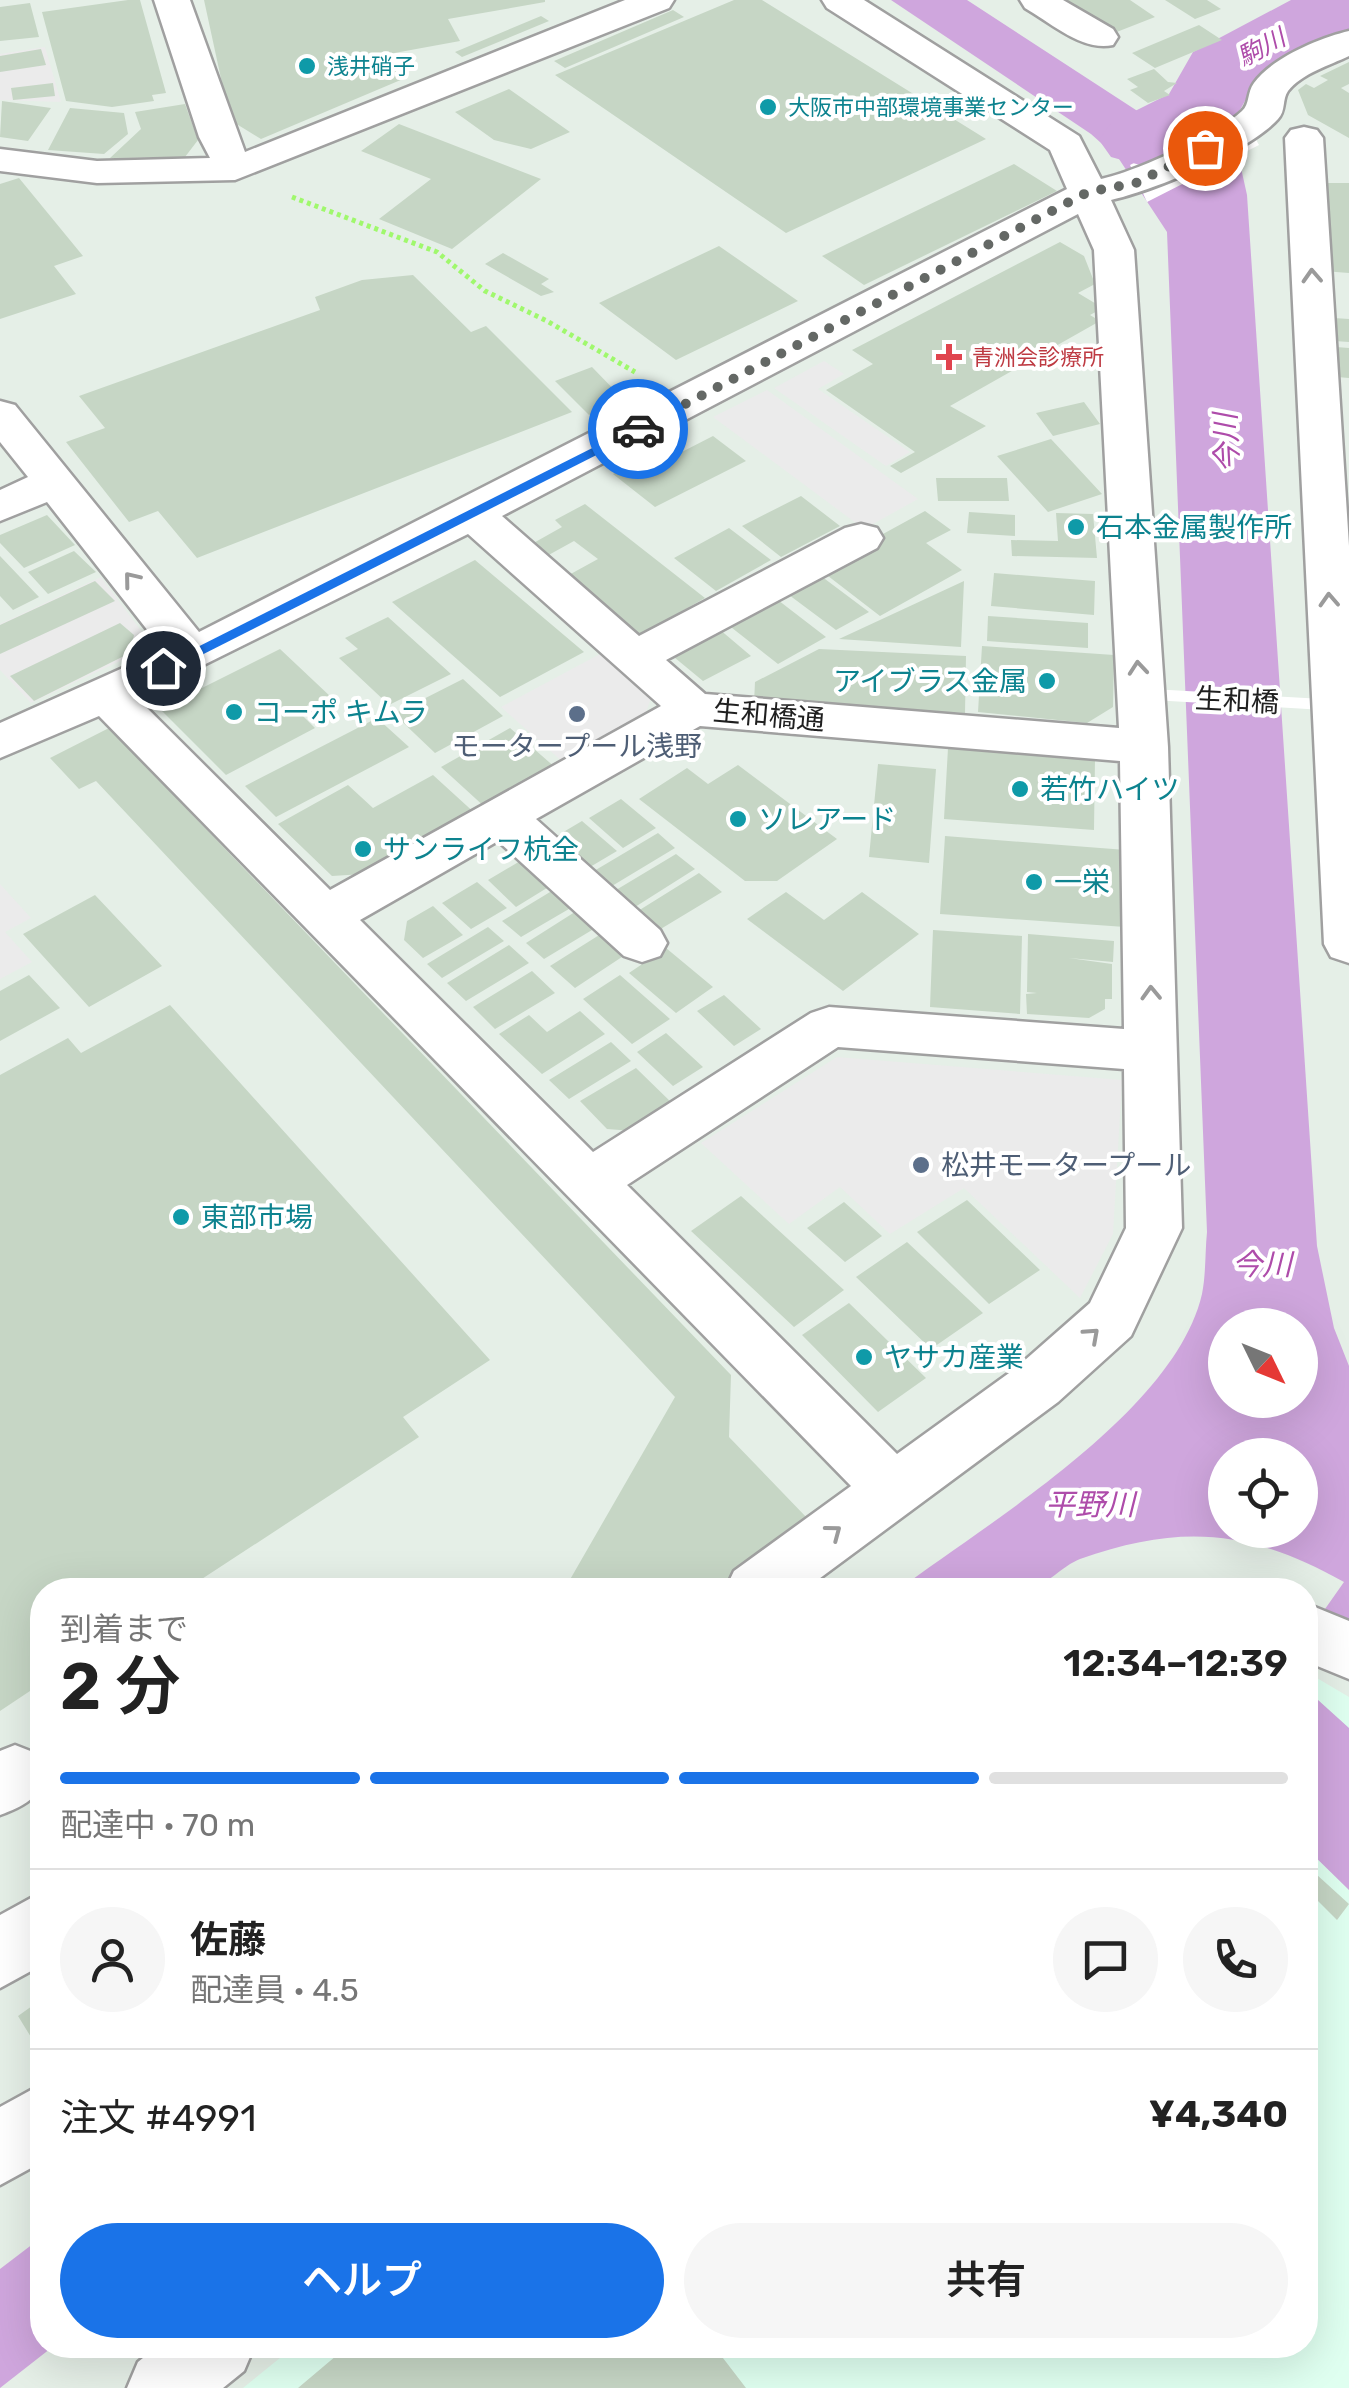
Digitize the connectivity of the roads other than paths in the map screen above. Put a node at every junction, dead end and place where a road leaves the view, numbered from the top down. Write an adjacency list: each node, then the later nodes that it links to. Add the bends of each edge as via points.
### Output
1 (172, 0): 9 (street)
2 (656, 0): 9 (street)
3 (840, 0): 10 (street, via 1058,138)
4 (1038, 0): 5 (street)
5 (1100, 37)
6 (1349, 42): 7 (street, via 1268,88)
7 (1252, 122): 10 (street); 22 (street, one-way to 7, via 1319,146)
8 (0, 160): 9 (street, via 98,172)
9 (235, 169)
10 (1112, 188): 14 (street); 21 (street, one-way to 10)
11 (0, 414): 12 (street)
12 (54, 482): 13 (street); 16 (street, one-way to 12)
13 (0, 507)
14 (472, 514): 16 (street); 17 (street)
15 (862, 538): 17 (street)
16 (192, 656): 18 (street)
17 (635, 657): 19 (street)
18 (105, 694): 20 (street); 24 (street)
19 (693, 708): 21 (street, 生和橋通); 23 (street, 生和橋通)
20 (0, 742)
21 (1144, 747): 27 (street, one-way to 21)
22 (1341, 755): 26 (street)
23 (502, 816): 24 (street, 生和橋通); 25 (street)
24 (326, 915): 28 (street)
25 (642, 943)
26 (1349, 944)
27 (1152, 1051): 28 (street, via 829,1027); 29 (street, one-way to 27, via 1037,1385 1111,1319 1154,1228)
28 (591, 1181): 29 (street)
29 (893, 1489): 30 (street, one-way to 29)
30 (772, 1578)
31 (1318, 1638): 32 (street)
32 (1349, 1652)
33 (30, 1934): 34 (street)
34 (0, 1955)
35 (30, 2128): 36 (street)
36 (0, 2150)
37 (202, 2358): 38 (street)
38 (164, 2388)

